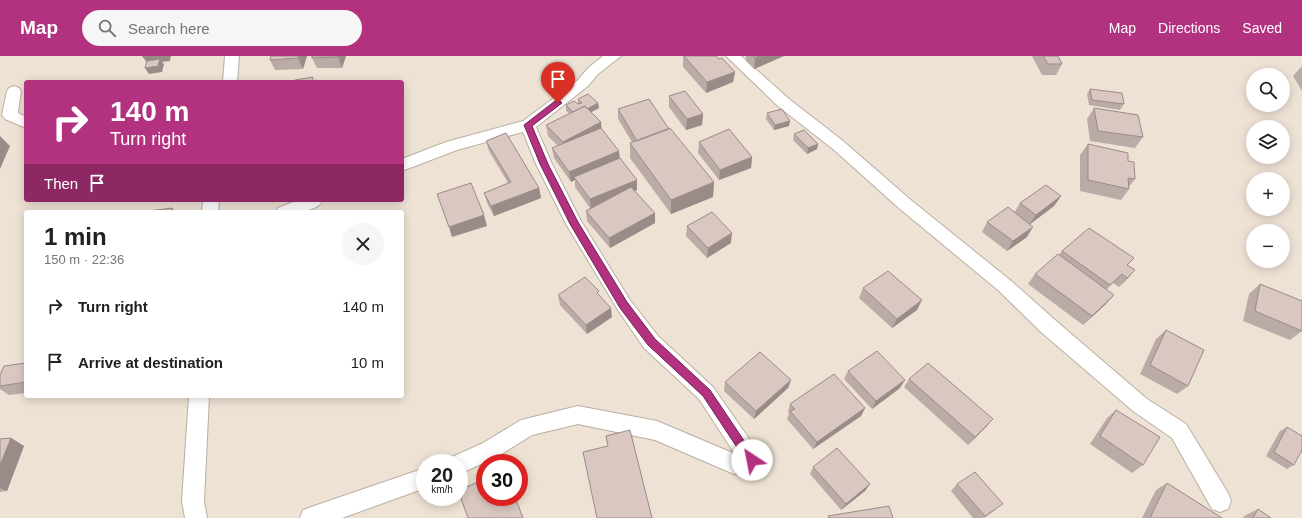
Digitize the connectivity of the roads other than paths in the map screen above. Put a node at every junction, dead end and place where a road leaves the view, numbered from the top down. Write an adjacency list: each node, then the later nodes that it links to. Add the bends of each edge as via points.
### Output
1 (232, 56): 4 (street)
2 (614, 56): 7 (street)
3 (733, 56): 14 (street, via 784,103 988,271 1140,405 1179,431)
4 (230, 80)
5 (14, 91): 6 (street, via 10,114)
6 (24, 122)
7 (528, 125): 8 (street, via 452,146); 12 (street, via 574,224 624,305 651,342 706,393 752,460 734,464 657,430 578,415 528,427)
8 (404, 164)
9 (310, 202): 10 (street)
10 (289, 210)
11 (199, 398): 15 (street, via 193,501)
12 (468, 460)
13 (416, 481): 16 (street)
14 (1220, 501)
15 (196, 518)
16 (311, 518)

